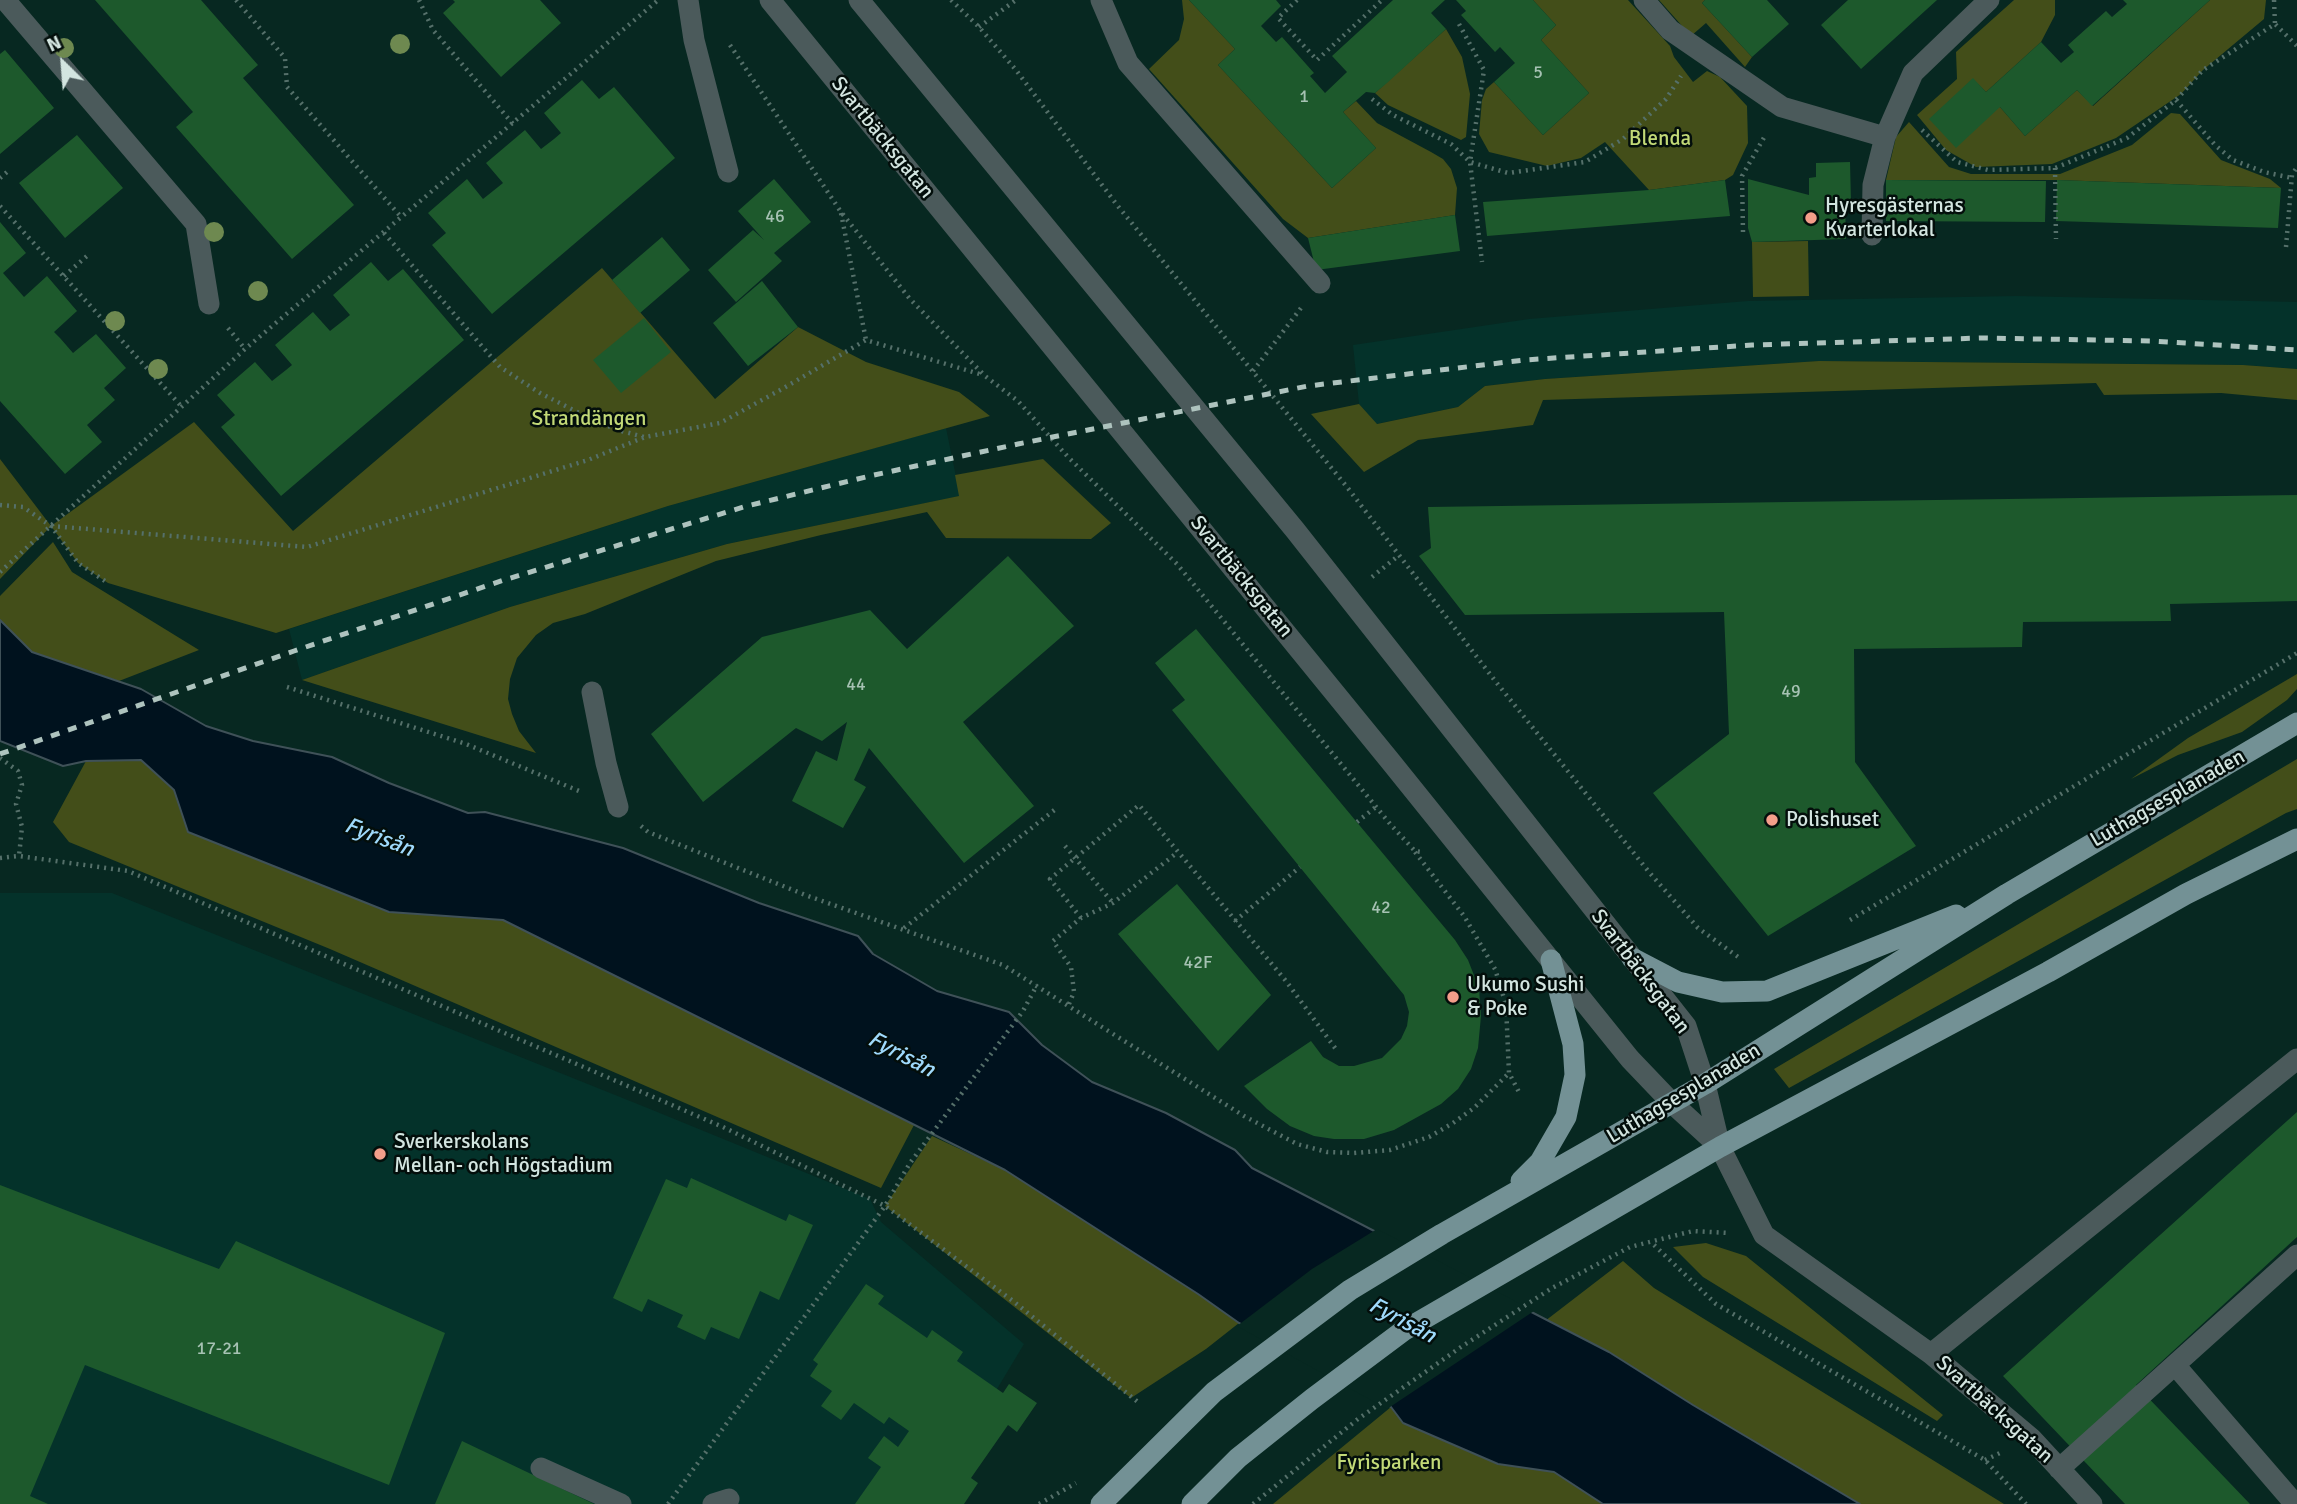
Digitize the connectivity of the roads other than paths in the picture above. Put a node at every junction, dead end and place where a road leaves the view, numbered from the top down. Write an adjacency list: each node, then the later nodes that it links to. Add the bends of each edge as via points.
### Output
1 (5, 0): 12 (street, via 196,224)
2 (688, 0): 9 (street)
3 (770, 0): 21 (street, Svartbäcksgatan)
4 (859, 0): 20 (street, Svartbäcksgatan, via 1295,530)
5 (1644, 0): 8 (street, via 1670,30 1782,107)
6 (1989, 0): 8 (street, via 1913,72)
7 (1102, 3): 11 (street, via 1128,63)
8 (1885, 137): 10 (street, via 1873,185)
9 (728, 172)
10 (1872, 235)
11 (1320, 283)
12 (208, 304)
13 (592, 692): 15 (street)
14 (2297, 723): 18 (main road, Luthagsesplanaden)
15 (618, 807)
16 (2297, 839): 19 (main road)
17 (2297, 856): 19 (main road)
18 (2007, 894): 20 (main road, via 1767,991 1722,992 1678,982); 23 (main road, Luthagsesplanaden)
19 (2186, 894): 25 (main road)
20 (1632, 958): 23 (street, Svartbäcksgatan, via 1686,1026)
21 (1550, 960): 24 (street, Svartbäcksgatan); 26 (main road, via 1573,1044 1571,1096 1566,1117 1539,1162)
22 (2297, 1059): 29 (street)
23 (1705, 1084): 24 (main road, Luthagsesplanaden); 25 (street, Svartbäcksgatan)
24 (1672, 1103): 25 (street, Svartbäcksgatan); 26 (main road, Luthagsesplanaden)
25 (1720, 1147): 29 (street, Svartbäcksgatan, via 1763,1235); 35 (main road, via 1403,1331 1238,1458)
26 (1503, 1199): 34 (main road, Luthagsesplanaden, via 1350,1290 1214,1392)
27 (2297, 1255): 28 (street)
28 (2287, 1274): 30 (street)
29 (1931, 1354): 32 (street, Svartbäcksgatan, via 2031,1438)
30 (2175, 1365): 32 (street); 37 (street)
31 (541, 1468): 33 (street)
32 (2059, 1469): 36 (street, Svartbäcksgatan)
33 (621, 1504)
34 (1101, 1504)
35 (1192, 1504)
36 (2092, 1504)
37 (2295, 1504)

